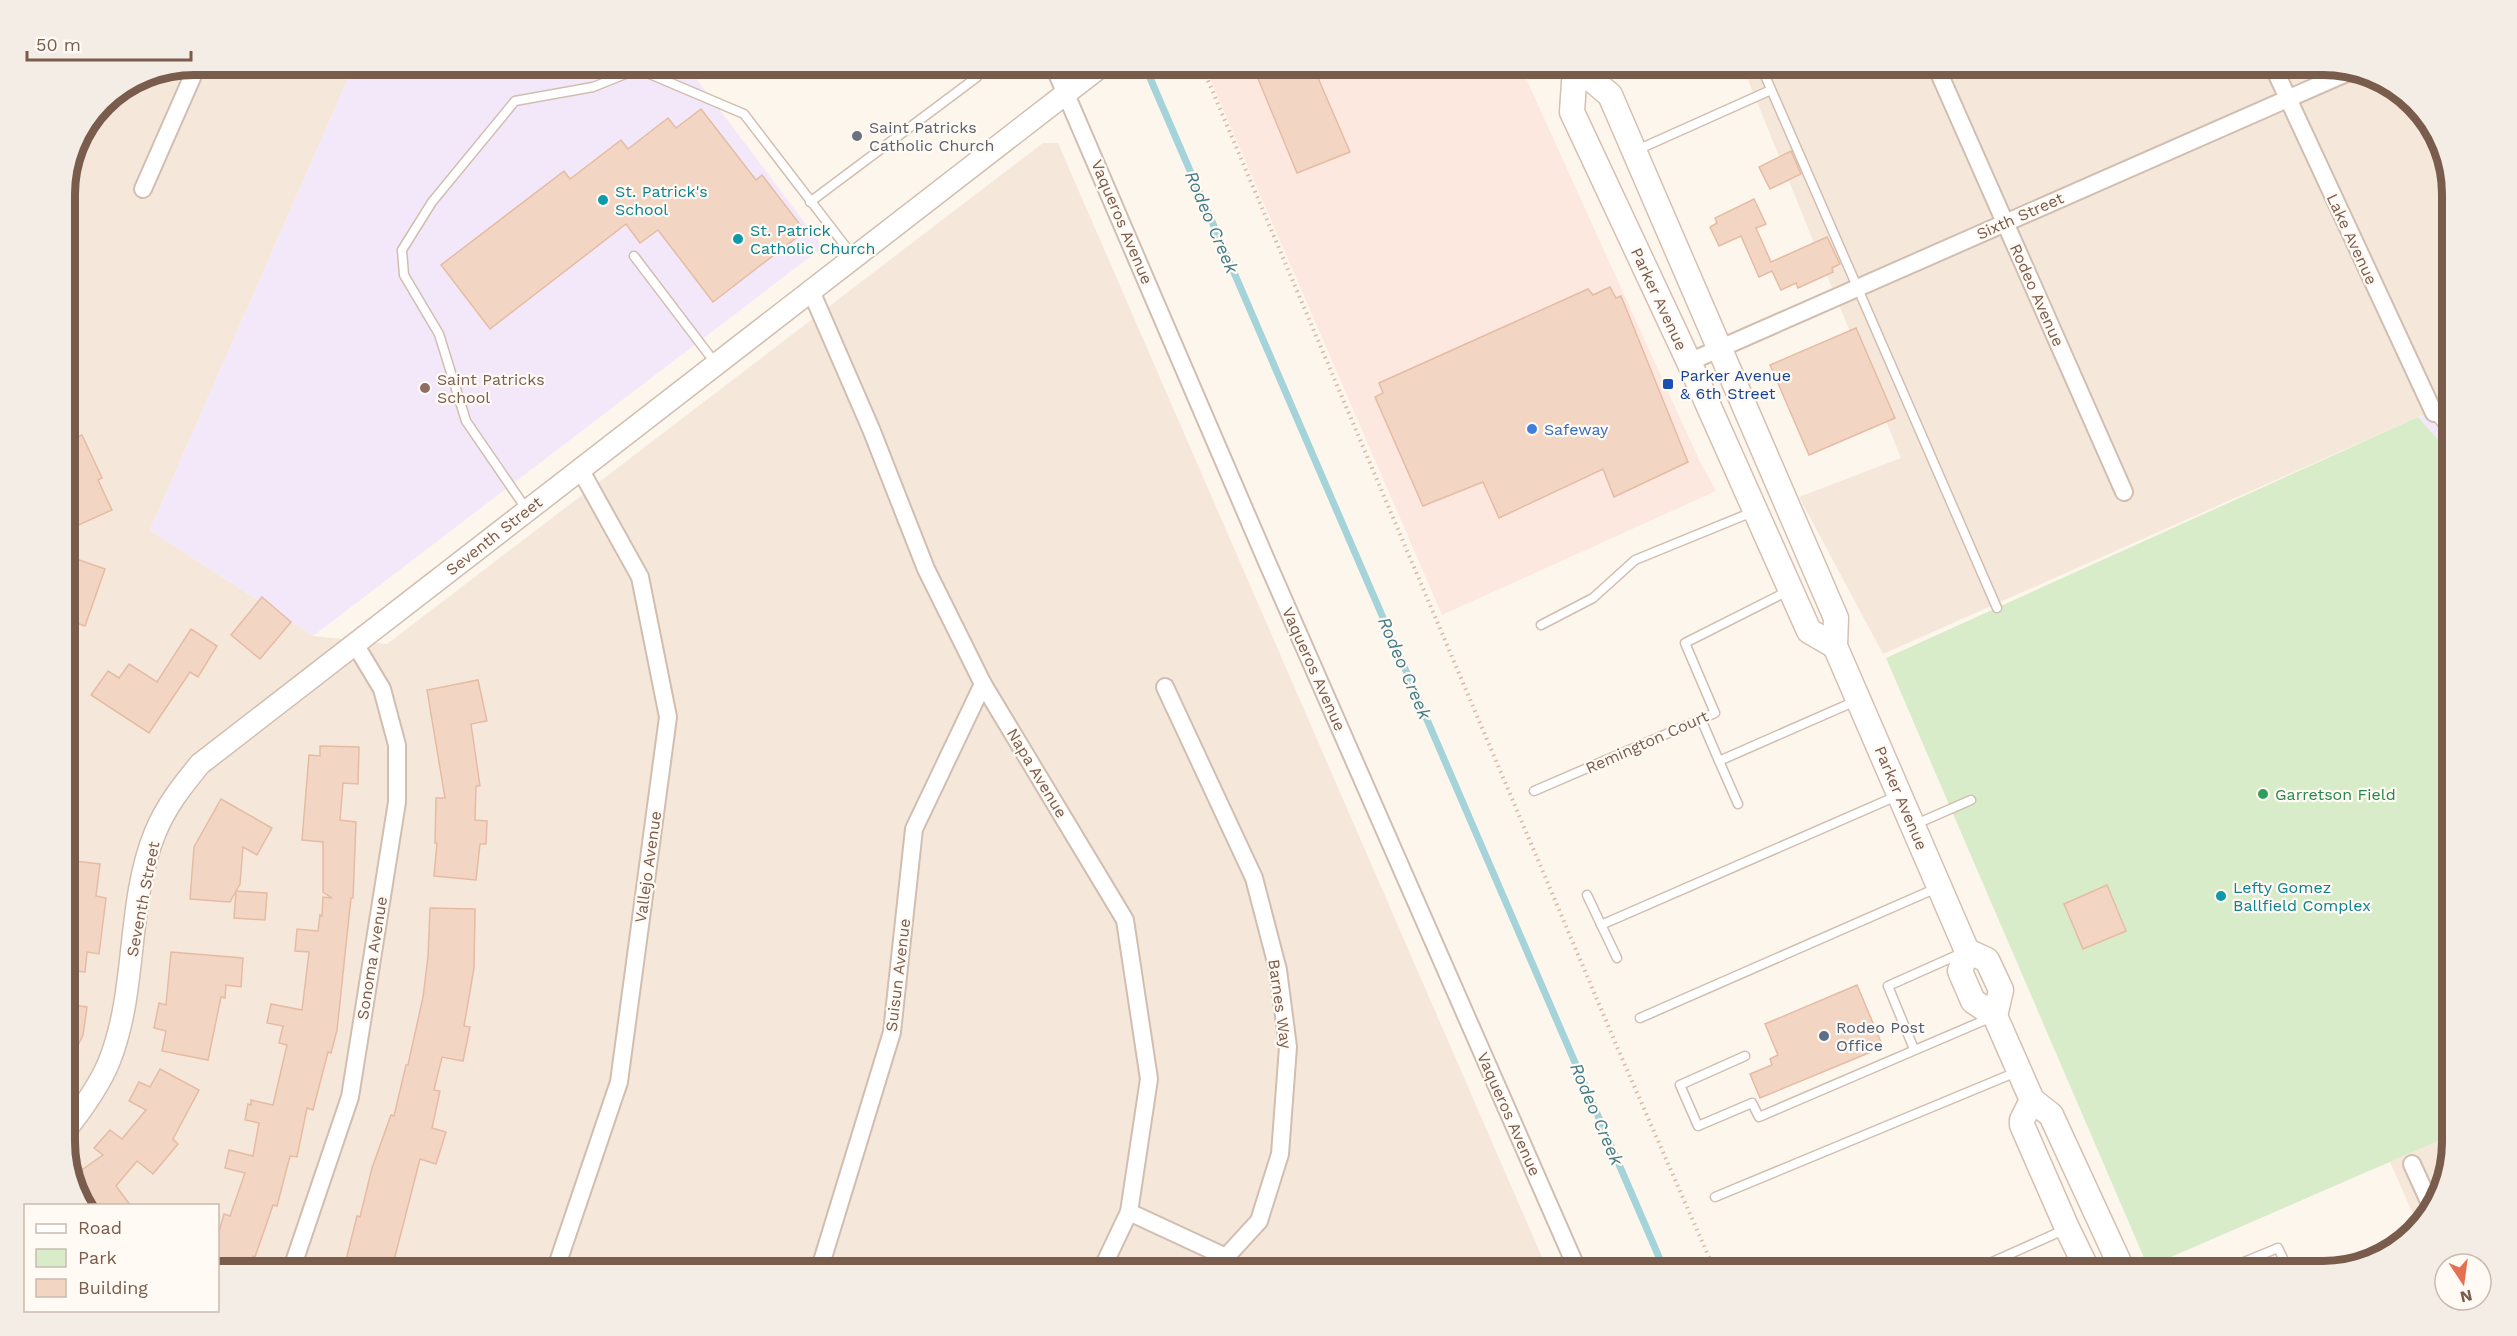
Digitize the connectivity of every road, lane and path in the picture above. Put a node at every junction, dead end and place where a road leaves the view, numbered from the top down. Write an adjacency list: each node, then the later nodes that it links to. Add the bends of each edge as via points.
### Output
1 (193, 75): 18 (street)
2 (621, 75): 32 (lane, via 593,87 515,101 432,202 402,250 404,275 439,334 466,421)
3 (657, 75): 19 (lane, via 744,114)
4 (976, 75): 19 (lane)
5 (1058, 75): 15 (street, Vaqueros Avenue)
6 (1090, 75): 15 (street, Seventh Street)
7 (1206, 75): 71 (path)
8 (1574, 75): 26 (main road, Parker Avenue, via 1572,112)
9 (1585, 75): 17 (main road, Parker Avenue, via 1610,95)
10 (1765, 75): 14 (lane)
11 (1940, 75): 20 (street, Rodeo Avenue)
12 (2277, 75): 16 (street, Lake Avenue)
13 (2339, 76): 16 (street, Sixth Street)
14 (1771, 90): 17 (lane); 23 (lane)
15 (1066, 94): 22 (street, Seventh Street); 70 (street, Vaqueros Avenue)
16 (2287, 99): 20 (street, Sixth Street); 28 (street, Lake Avenue)
17 (1634, 151): 25 (main road, Parker Avenue)
18 (143, 189)
19 (810, 202): 22 (lane)
20 (2005, 223): 23 (street, Sixth Street); 31 (street, Rodeo Avenue)
21 (634, 256): 27 (lane)
22 (854, 258): 24 (street, Seventh Street)
23 (1857, 287): 25 (street, Sixth Street); 35 (lane)
24 (811, 291): 27 (street, Seventh Street); 39 (street, Napa Avenue, via 926,569)
25 (1719, 348): 26 (street, Sixth Street); 38 (main road, Parker Avenue, via 1836,618)
26 (1689, 362): 33 (main road, Parker Avenue)
27 (716, 364): 30 (street, Seventh Street)
28 (2434, 413): 29 (lane)
29 (2442, 423)
30 (580, 469): 32 (street, Seventh Street); 67 (street, Vallejo Avenue, via 640,577 668,717 619,1082)
31 (2124, 492)
32 (527, 510): 37 (street, Seventh Street)
33 (1755, 511): 34 (main road, Parker Avenue); 36 (lane, via 1635,560 1593,598)
34 (1790, 590): 38 (main road, Parker Avenue, via 1809,631); 42 (lane, Remington Court, via 1685,643 1715,713)
35 (1996, 608)
36 (1541, 625)
37 (355, 644): 60 (street, Seventh Street, via 200,764 172,798 155,834 143,876 124,1004 109,1062); 66 (street, Sonoma Avenue, via 381,689 388,711 397,745 397,802 350,1097)
38 (1835, 646): 41 (main road, Parker Avenue)
39 (983, 684): 64 (street, Napa Avenue, via 1125,921 1149,1079); 68 (street, Suisun Avenue, via 914,829 892,1032)
40 (1165, 687): 64 (street, Barnes Way, via 1254,878 1278,970 1288,1047 1280,1154 1259,1221 1226,1257)
41 (1858, 700): 43 (lane); 45 (main road, Parker Avenue)
42 (1701, 718): 43 (lane); 44 (lane, Remington Court)
43 (1719, 761): 47 (lane)
44 (1534, 791)
45 (1899, 795): 48 (main road, Parker Avenue); 51 (lane)
46 (1971, 800): 48 (lane)
47 (1738, 804)
48 (1912, 825): 49 (main road, Parker Avenue)
49 (1939, 887): 52 (main road, Parker Avenue); 55 (lane)
50 (1587, 895): 51 (lane)
51 (1601, 925): 53 (lane)
52 (1967, 951): 54 (main road, via 1988,960 2001,990); 56 (lane, via 1888,986)
53 (1617, 958)
54 (1995, 1016): 56 (lane); 58 (main road)
55 (1640, 1018)
56 (1914, 1049): 57 (lane, via 1759,1117 1752,1103 1698,1126 1680,1084)
57 (1745, 1056)
58 (2019, 1071): 59 (main road); 62 (lane)
59 (2032, 1100): 65 (main road, via 2022,1125); 74 (main road, via 2051,1115)
60 (75, 1118)
61 (2412, 1164): 63 (street)
62 (1715, 1197)
63 (2428, 1199)
64 (1130, 1212): 69 (street, Napa Avenue)
65 (2067, 1228): 72 (lane); 73 (main road)
66 (295, 1261)
67 (559, 1261)
68 (822, 1261)
69 (1106, 1261)
70 (1573, 1261)
71 (1710, 1261)
72 (1996, 1261)
73 (2083, 1261)
74 (2118, 1261)
75 (2248, 1261): 76 (lane, via 2278,1248)
76 (2284, 1261)

